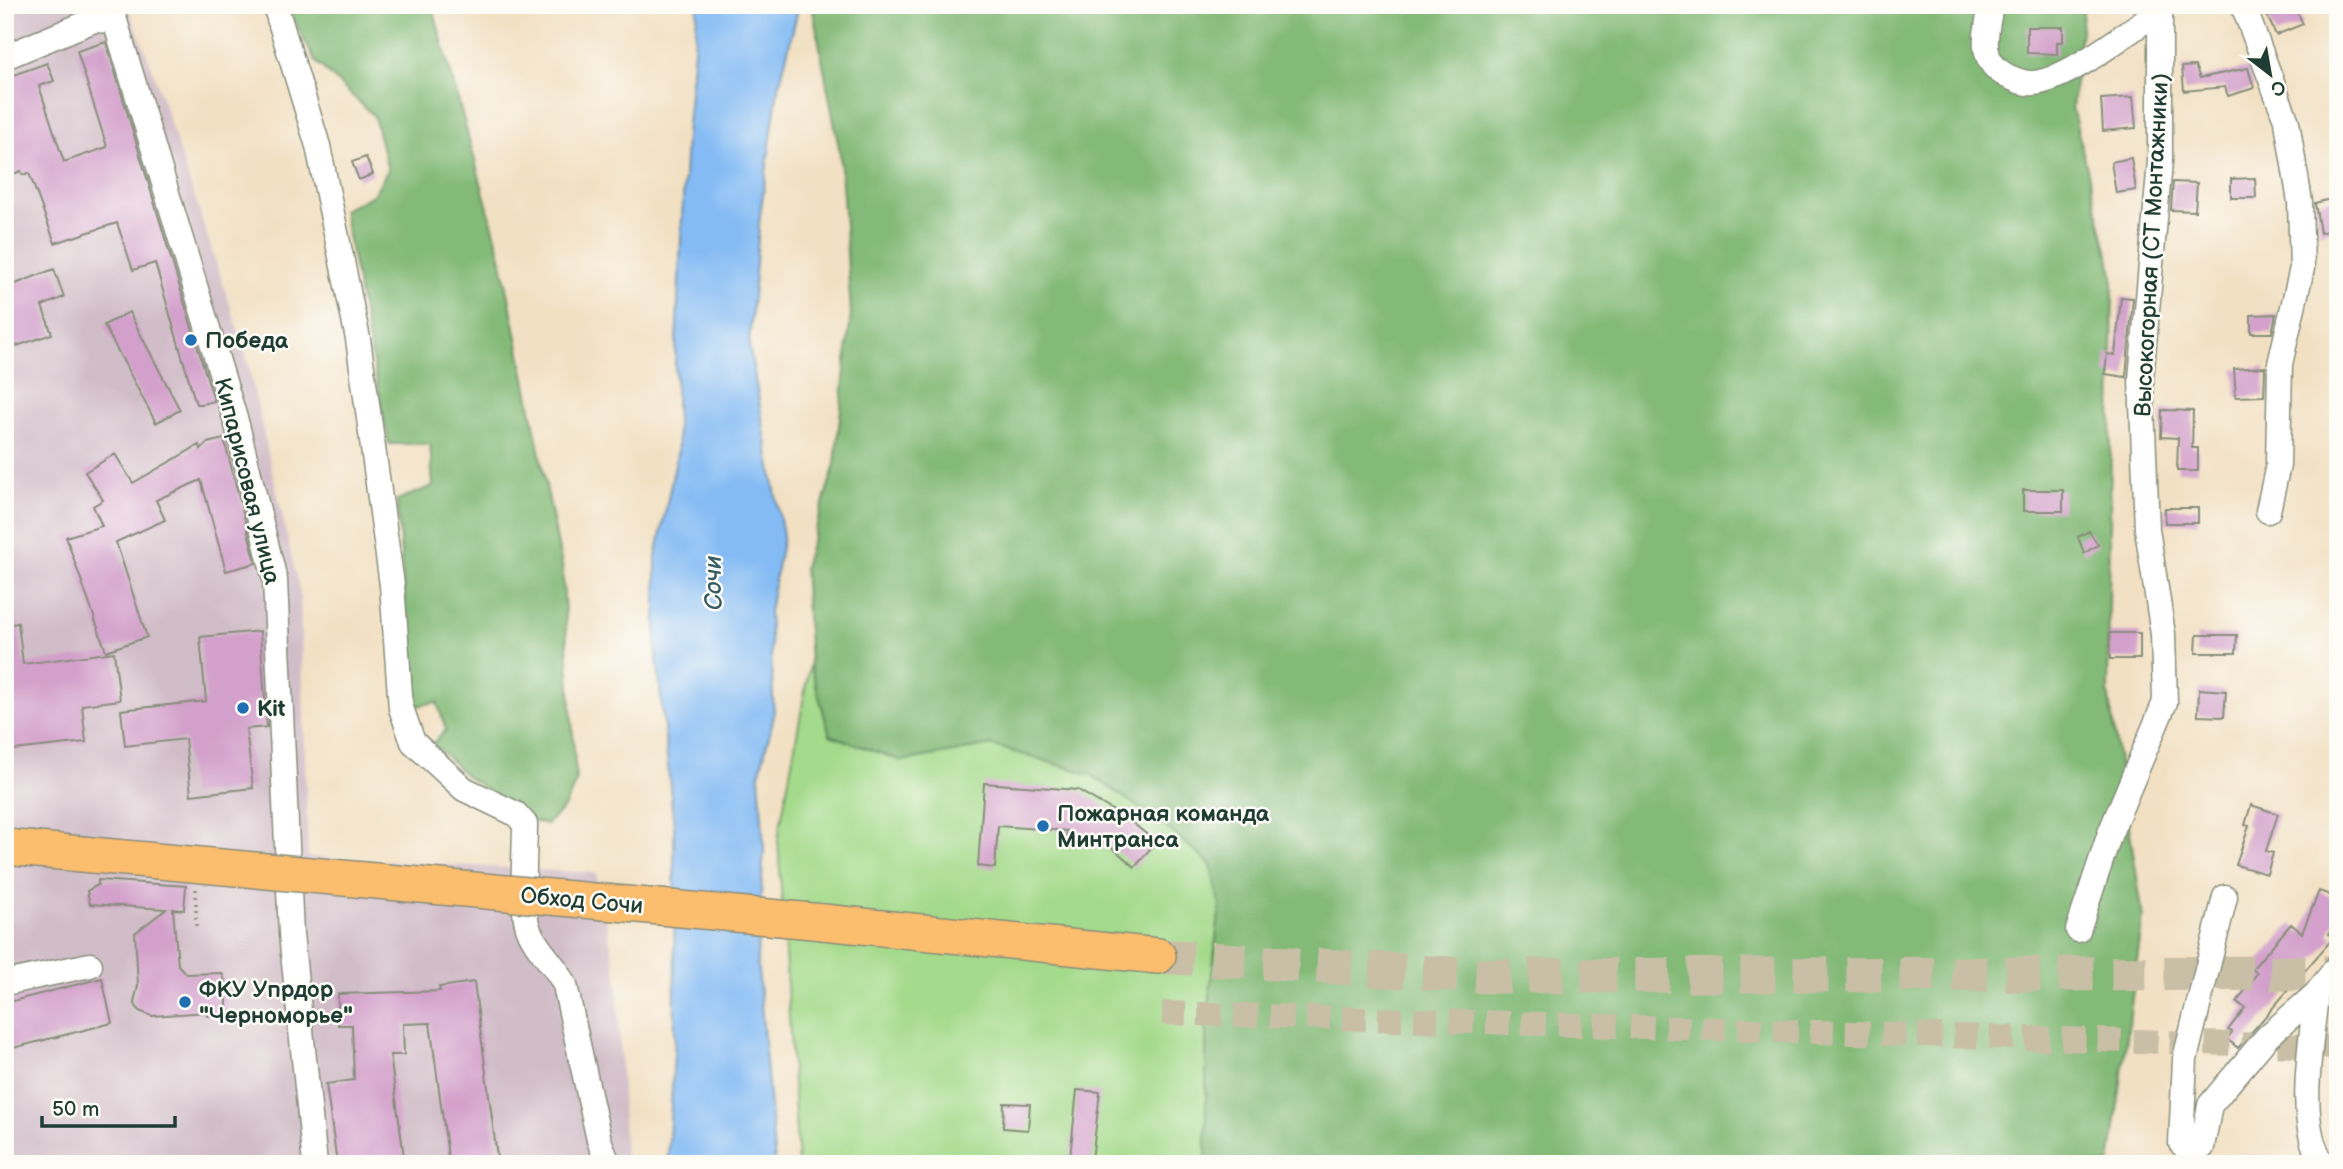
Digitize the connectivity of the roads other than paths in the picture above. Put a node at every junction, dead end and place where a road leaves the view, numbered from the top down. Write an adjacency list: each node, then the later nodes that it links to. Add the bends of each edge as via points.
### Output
1 (275, 5): 16 (street, via 317,146 358,339 392,585 401,708 413,741 423,751 464,789 516,814 525,824 527,923 565,985)
2 (1991, 5): 4 (street, via 1984,52 1990,63 2018,82 2035,83 2084,62)
3 (2243, 5): 6 (street, via 2287,122 2300,202 2302,268 2280,364 2278,465)
4 (2160, 8): 9 (street, Высокогорная (СТ Монтажники), via 2160,161 2141,379 2147,529 2163,634 2165,702 2110,833)
5 (5, 57): 15 (street, Кипарисовая улица, via 94,20 115,21 237,425 275,580 291,934)
6 (2268, 511)
7 (5, 847): 10 (highway, Обход Сочи, bridge)
8 (2225, 897): 14 (street, via 2185,1059 2184,1149 2190,1152 2202,1147 2210,1105 2267,1037)
9 (2078, 930)
10 (1158, 956)
11 (90, 965): 13 (street)
12 (2338, 966): 14 (street)
13 (5, 983)
14 (2316, 994): 17 (street, via 2306,1102)
15 (315, 1164)
16 (608, 1164)
17 (2323, 1164)

